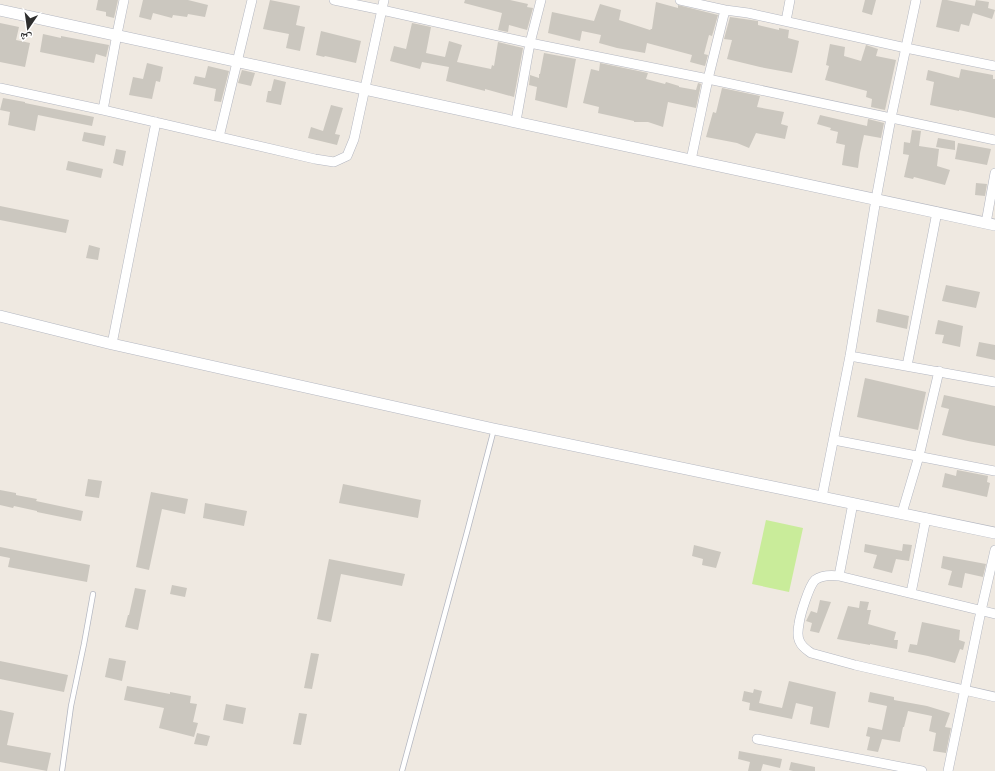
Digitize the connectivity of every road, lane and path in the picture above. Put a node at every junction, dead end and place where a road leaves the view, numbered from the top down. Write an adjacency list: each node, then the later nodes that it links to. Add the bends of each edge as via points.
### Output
1 (124, 0): 13 (street)
2 (252, 0): 16 (street)
3 (334, 0): 10 (street)
4 (384, 0): 10 (street)
5 (541, 0): 14 (street)
6 (680, 0): 11 (street)
7 (790, 0): 12 (street)
8 (916, 0): 15 (street)
9 (0, 10): 13 (street)
10 (382, 10): 14 (street); 20 (street)
11 (725, 10): 12 (street); 18 (street)
12 (786, 21): 15 (street)
13 (117, 34): 16 (street); 21 (street)
14 (530, 43): 18 (street); 23 (street)
15 (906, 48): 17 (street); 22 (street)
16 (237, 61): 20 (street); 25 (street)
17 (995, 66)
18 (708, 79): 22 (street); 27 (street)
19 (0, 88): 21 (street)
20 (365, 89): 23 (street); 25 (street, via 354,139 347,156 334,162)
21 (103, 110): 24 (street)
22 (891, 118): 26 (street); 29 (street)
23 (516, 121): 27 (street)
24 (156, 122): 25 (street); 33 (street)
25 (219, 137)
26 (995, 140)
27 (691, 160): 29 (street)
28 (995, 173): 31 (street)
29 (876, 199): 30 (street); 34 (street)
30 (937, 212): 31 (street); 35 (street)
31 (991, 224)
32 (0, 316): 33 (street)
33 (112, 344): 38 (street)
34 (850, 356): 35 (street); 39 (street)
35 (907, 366): 36 (street)
36 (939, 371): 37 (street); 40 (street)
37 (995, 382)
38 (494, 429): 42 (street); 57 (lane)
39 (834, 440): 40 (street); 42 (street)
40 (919, 456): 41 (street); 44 (street)
41 (995, 472)
42 (822, 497): 43 (street)
43 (853, 503): 44 (street); 48 (street)
44 (902, 514): 45 (street)
45 (926, 518): 46 (street); 49 (street)
46 (995, 533)
47 (995, 550): 51 (street)
48 (839, 576): 49 (street); 53 (street, via 821,577 809,588 798,635 800,643 805,648 811,653 855,665)
49 (911, 593): 51 (street)
50 (93, 594): 56 (lane, via 71,706)
51 (981, 611): 52 (street); 53 (street)
52 (995, 614)
53 (965, 691): 54 (street); 59 (street)
54 (995, 697)
55 (757, 739): 58 (street)
56 (62, 771)
57 (402, 771)
58 (922, 771)
59 (948, 771)

